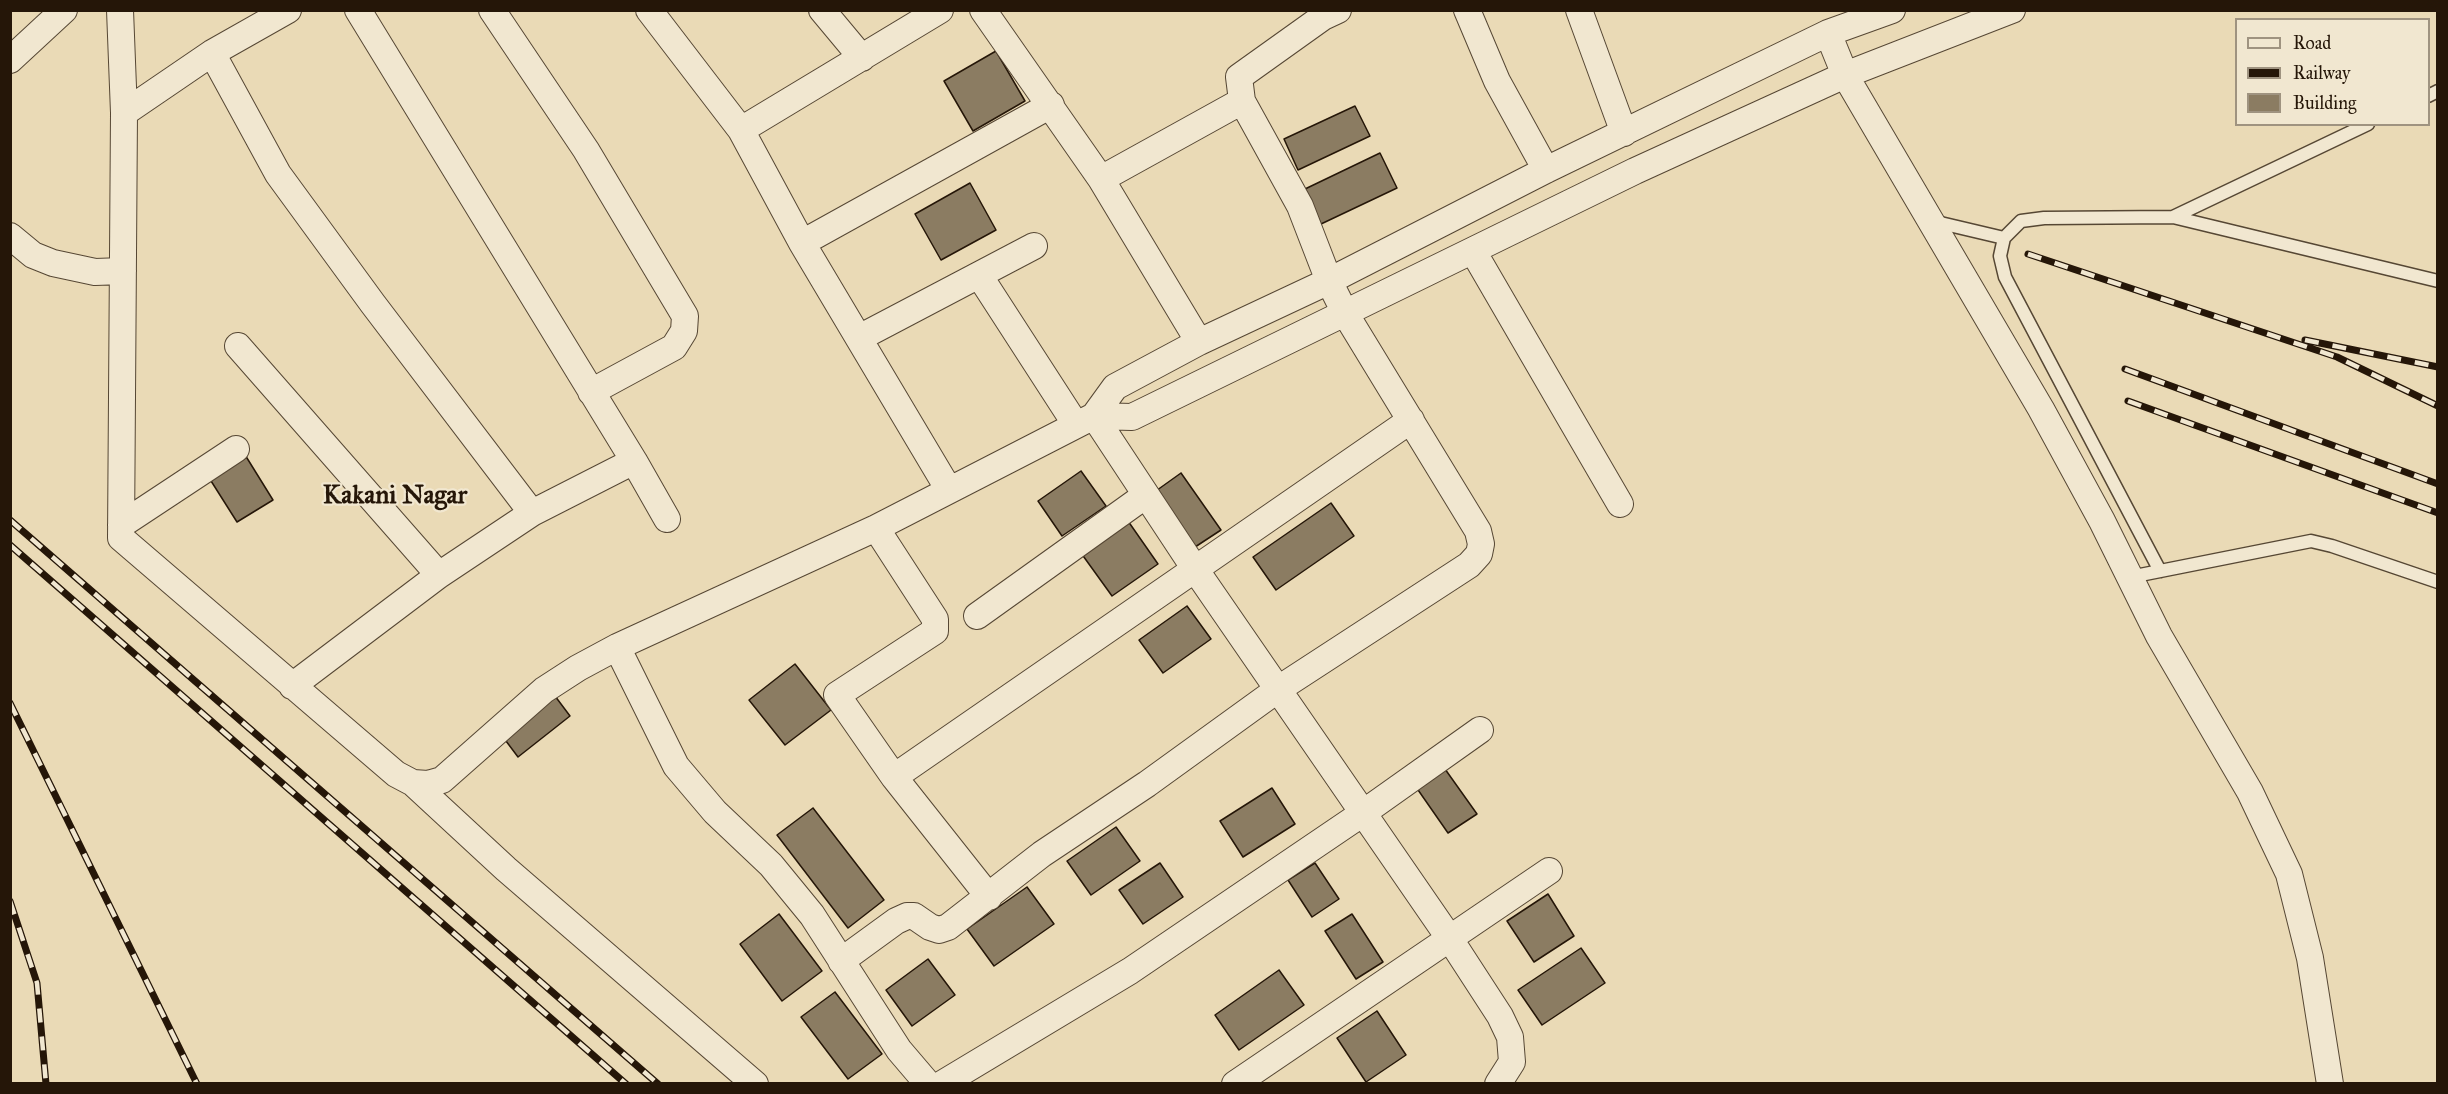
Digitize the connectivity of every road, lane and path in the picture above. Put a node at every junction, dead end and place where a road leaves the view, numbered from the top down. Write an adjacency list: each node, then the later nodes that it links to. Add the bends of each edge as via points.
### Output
1 (64, 10): 18 (street)
2 (120, 10): 22 (street)
3 (288, 10): 16 (street)
4 (358, 10): 43 (street)
5 (492, 10): 43 (street, via 586,150 685,316 684,331 674,347)
6 (649, 10): 24 (street)
7 (822, 10): 17 (street)
8 (940, 10): 17 (street)
9 (983, 10): 21 (street)
10 (1338, 10): 20 (street, via 1239,77)
11 (1467, 10): 26 (street, via 1497,81)
12 (1579, 10): 25 (street)
13 (1892, 10): 15 (street)
14 (2012, 10): 19 (street)
15 (1828, 33): 19 (street); 25 (street)
16 (212, 53): 22 (street); 51 (street, via 278,174)
17 (862, 58): 24 (street)
18 (10, 60)
19 (1845, 75): 29 (street); 34 (street)
20 (1242, 101): 27 (street); 38 (street, via 1300,206)
21 (1051, 105): 27 (street); 32 (street)
22 (124, 113): 35 (street)
23 (2364, 126): 28 (lane)
24 (741, 130): 32 (street)
25 (1624, 133): 26 (street)
26 (1546, 170): 38 (street)
27 (1101, 179): 41 (street)
28 (2173, 217): 31 (lane, via 2044,218 2021,221); 37 (lane)
29 (1931, 221): 31 (lane); 58 (street, via 2047,419)
30 (10, 236): 35 (street, via 33,255 53,263 95,272)
31 (2004, 238): 56 (lane, via 2000,256 2005,277)
32 (802, 243): 40 (street)
33 (1034, 246): 36 (street)
34 (1473, 250): 39 (street); 50 (street)
35 (123, 271): 53 (street)
36 (979, 275): 40 (street); 45 (street)
37 (2438, 280)
38 (1329, 281): 39 (street); 41 (street)
39 (1346, 313): 44 (street); 45 (street, via 1132,417)
40 (859, 338): 48 (street)
41 (1199, 342): 45 (street, via 1115,387)
42 (238, 346): 57 (street)
43 (591, 392): 47 (street)
44 (1411, 420): 55 (street); 63 (street, via 1478,531 1481,544 1476,559)
45 (1085, 421): 48 (street); 49 (street)
46 (236, 449): 53 (street)
47 (634, 461): 51 (street); 52 (street)
48 (949, 490): 54 (street)
49 (1146, 495): 55 (street); 60 (street)
50 (1620, 504)
51 (532, 513): 57 (street)
52 (667, 519)
53 (121, 525): 62 (street, via 121,538)
54 (876, 528): 61 (street); 65 (street, via 935,619 935,631 929,636 837,695)
55 (1195, 568): 63 (street); 65 (street)
56 (2160, 571): 58 (lane); 59 (lane, via 2311,541)
57 (439, 575): 62 (street)
58 (2130, 577): 78 (street, via 2158,636 2250,792 2289,874 2310,958)
59 (2438, 582)
60 (977, 616)
61 (617, 647): 66 (street, via 544,690 442,780); 71 (street, via 676,766 715,812 771,865 812,915)
62 (292, 686): 66 (street, via 396,774)
63 (1277, 690): 67 (street); 69 (street, via 1042,854)
64 (1480, 730): 67 (street)
65 (894, 777): 69 (street)
66 (413, 783): 73 (street)
67 (1363, 813): 70 (street); 72 (street)
68 (1549, 871): 70 (street)
69 (988, 897): 71 (street, via 939,930 907,916)
70 (1450, 939): 76 (street); 77 (street, via 1510,1037 1512,1062)
71 (841, 961): 74 (street, via 899,1050)
72 (969, 1077): 75 (street)
73 (755, 1083)
74 (928, 1083)
75 (942, 1083)
76 (1234, 1083)
77 (1498, 1083)
78 (2330, 1083)

